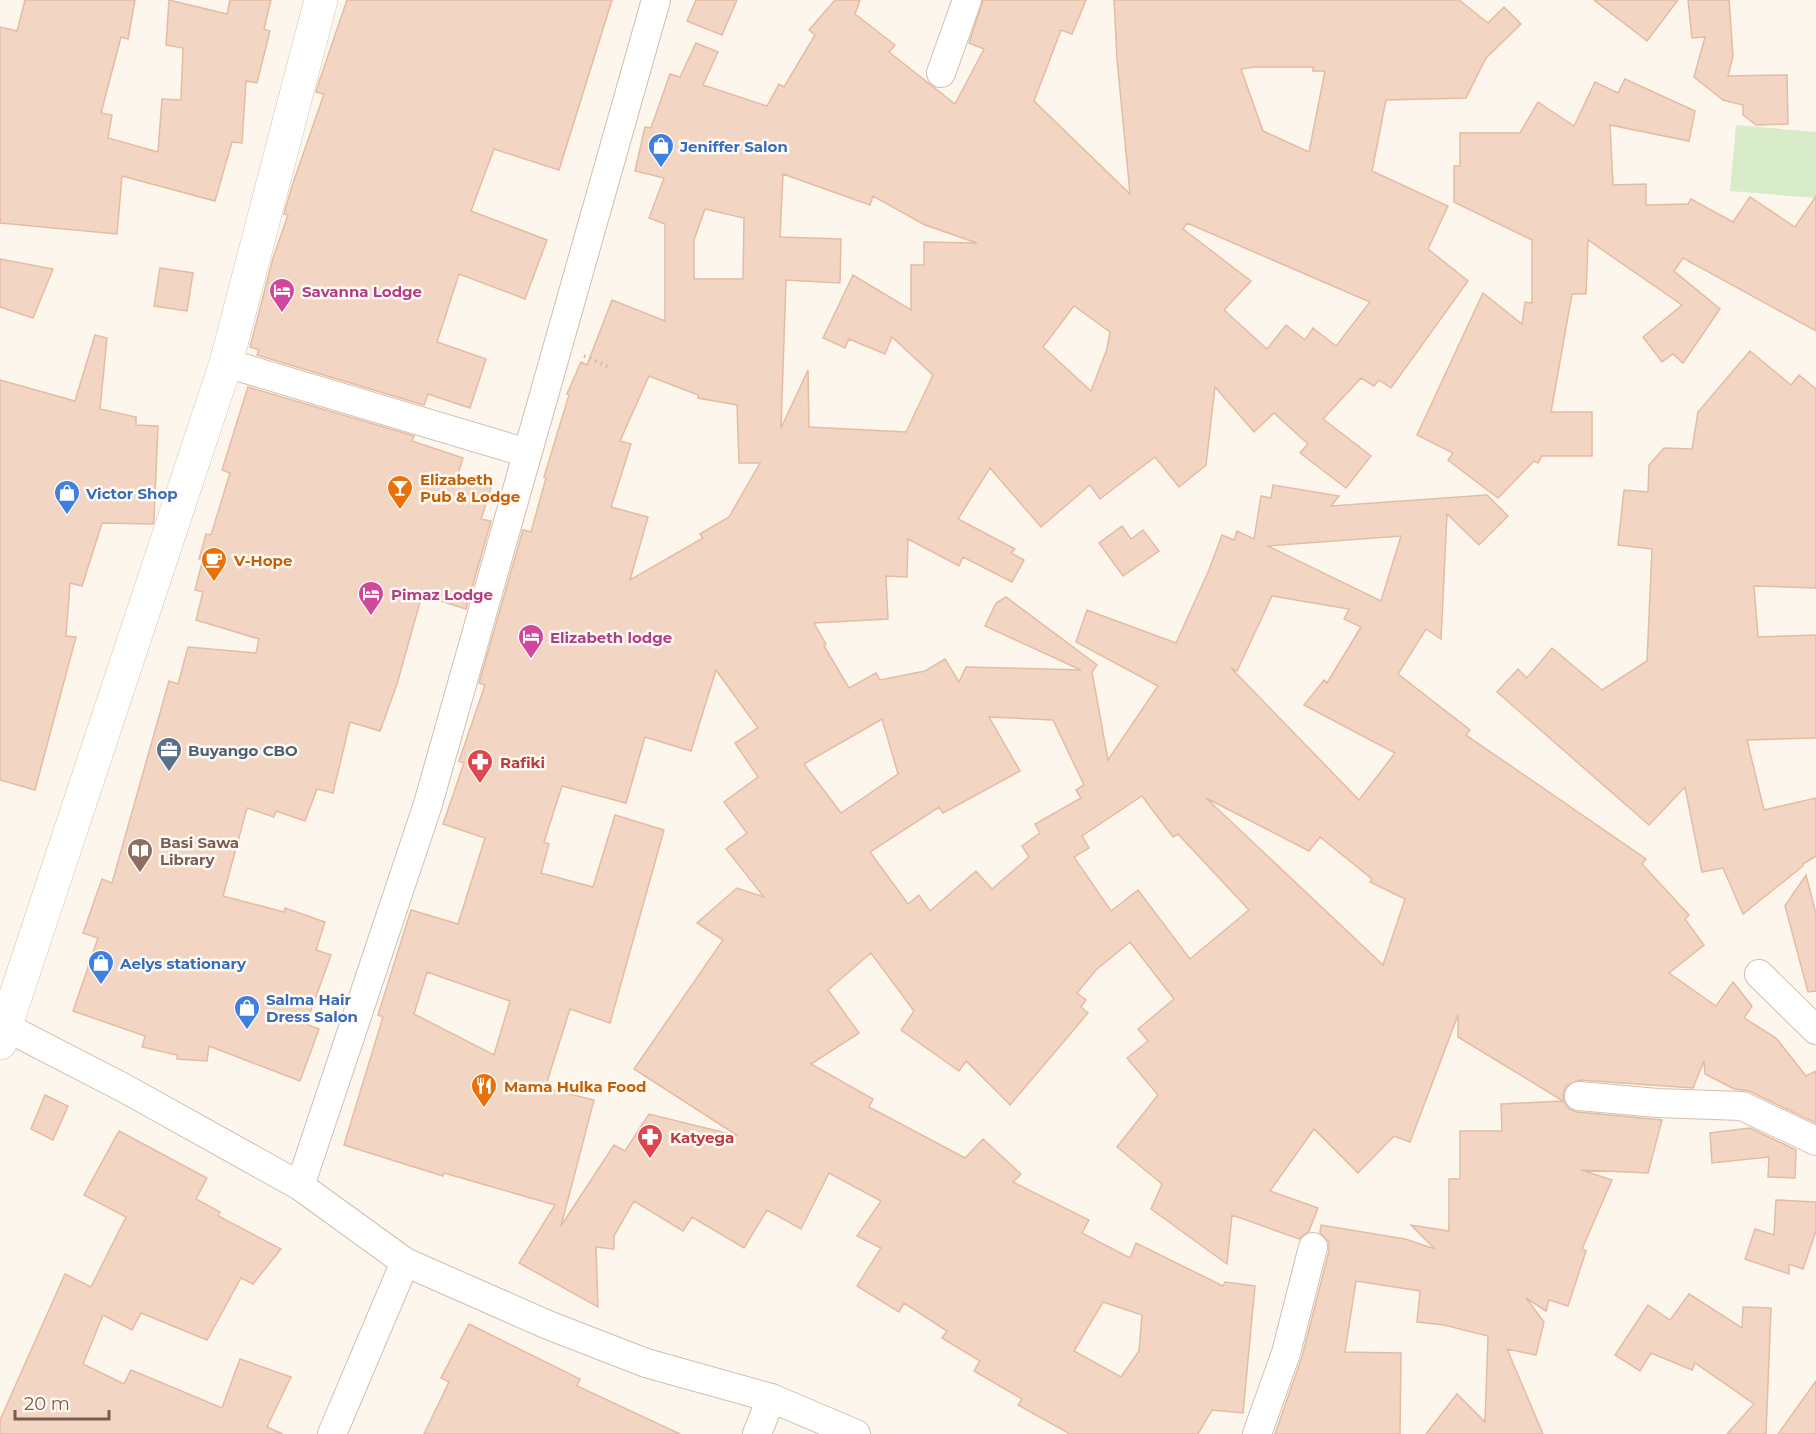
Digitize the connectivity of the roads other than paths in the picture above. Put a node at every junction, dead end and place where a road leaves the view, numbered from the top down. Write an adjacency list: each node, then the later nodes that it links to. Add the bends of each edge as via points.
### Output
1 (321, 0): 5 (street)
2 (657, 0): 6 (street)
3 (967, 0): 4 (street)
4 (941, 73)
5 (226, 363): 6 (street); 9 (street)
6 (527, 453): 12 (street, via 428,804)
7 (1760, 974): 8 (street)
8 (1816, 1030)
9 (1, 1031): 12 (street, via 124,1088)
10 (1579, 1096): 11 (street, via 1742,1106)
11 (1816, 1141)
12 (300, 1186): 14 (street)
13 (1313, 1247): 19 (street, via 1286,1353)
14 (405, 1262): 15 (street, via 646,1363); 16 (street)
15 (771, 1398): 17 (street); 18 (street)
16 (332, 1434)
17 (756, 1434)
18 (856, 1434)
19 (1257, 1434)

